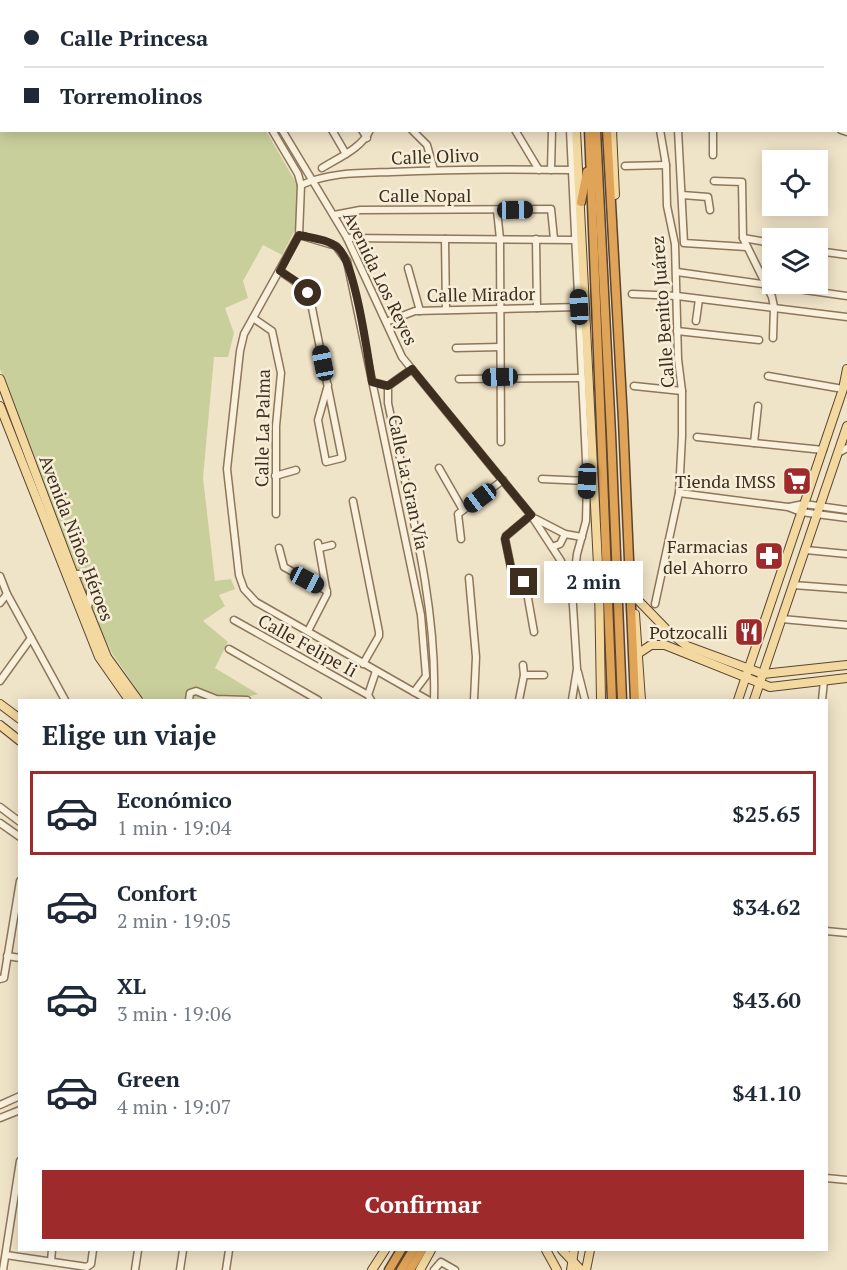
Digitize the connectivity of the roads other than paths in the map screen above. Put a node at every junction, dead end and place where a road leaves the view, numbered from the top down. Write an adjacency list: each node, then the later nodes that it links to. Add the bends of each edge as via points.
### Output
1 (273, 132): 31 (street)
2 (283, 132): 29 (street, Avenida Los Reyes)
3 (333, 132): 19 (street)
4 (363, 132): 18 (street)
5 (369, 132): 18 (street)
6 (414, 132): 25 (street, via 426,145)
7 (516, 132): 26 (street)
8 (552, 132): 27 (street)
9 (570, 132): 28 (street)
10 (576, 132): 33 (main road)
11 (589, 132): 21 (highway)
12 (596, 132): 176 (highway)
13 (607, 132): 177 (highway)
14 (612, 132): 132 (main road)
15 (660, 132): 22 (street, Calle Benito Juárez)
16 (678, 132): 32 (street)
17 (713, 132): 20 (street)
18 (367, 138): 19 (street)
19 (346, 154): 24 (street)
20 (713, 155)
21 (590, 157): 33 (highway); 175 (highway)
22 (666, 165): 23 (street); 51 (street, Calle Benito Juárez, via 667,207)
23 (625, 166)
24 (322, 168)
25 (434, 170): 26 (street, Calle Olivo); 29 (street, Calle Olivo, via 338,174)
26 (539, 170): 27 (street, Calle Olivo)
27 (551, 170): 28 (street, Calle Olivo)
28 (572, 170): 44 (street)
29 (312, 180): 31 (street, Calle Olivo); 36 (street, Avenida Los Reyes)
30 (714, 181): 39 (street, via 742,182)
31 (301, 185): 37 (street)
32 (682, 195): 35 (street, via 709,198); 46 (street, via 684,243)
33 (581, 202): 174 (main road)
34 (497, 210): 36 (street, Calle Nopal, via 360,210); 41 (street); 43 (street, Calle Nopal, via 551,209)
35 (710, 210)
36 (334, 215): 38 (street, Avenida Los Reyes)
37 (299, 235): 50 (street); 82 (street, Calle La Gran Vía, via 330,243 345,255)
38 (347, 238): 40 (street); 69 (street, Avenida Los Reyes)
39 (743, 238): 45 (street); 46 (street)
40 (445, 239): 41 (street); 64 (street)
41 (500, 239): 42 (street); 63 (street)
42 (536, 239): 43 (street); 61 (street)
43 (554, 239): 44 (street)
44 (576, 240): 60 (street)
45 (762, 241)
46 (746, 247): 52 (street)
47 (828, 252): 48 (street)
48 (847, 255)
49 (408, 268): 65 (street)
50 (280, 271): 67 (street); 83 (street, via 306,289 310,298)
51 (677, 272): 53 (street); 57 (street, Calle Benito Juárez)
52 (762, 277)
53 (762, 284)
54 (828, 293): 58 (street)
55 (632, 294): 57 (street)
56 (770, 294): 62 (street)
57 (677, 296): 59 (street); 70 (street, Calle Benito Juárez)
58 (847, 296)
59 (699, 299): 62 (street); 68 (street)
60 (579, 307): 61 (street, Calle Mirador); 79 (street)
61 (537, 308): 63 (street, Calle Mirador)
62 (774, 308): 66 (street); 71 (street)
63 (500, 309): 64 (street, Calle Mirador); 73 (street)
64 (446, 310): 65 (street, Calle Mirador)
65 (420, 311): 69 (street, Calle Mirador)
66 (847, 317)
67 (253, 318): 99 (street, Calle La Palma, via 272,331 281,373); 139 (street, via 240,351 227,469 238,575 249,596)
68 (696, 321)
69 (386, 322): 75 (street, Avenida Los Reyes, via 395,345)
70 (677, 331): 72 (street); 87 (street, Calle Benito Juárez)
71 (773, 338)
72 (759, 339)
73 (500, 347): 74 (street); 78 (street)
74 (456, 348)
75 (412, 369): 84 (street); 101 (street, Avenida Los Reyes)
76 (847, 369): 86 (main road)
77 (768, 376): 86 (street)
78 (500, 377): 79 (street); 81 (street); 92 (street)
79 (582, 378): 102 (street)
80 (0, 379): 123 (main road, Avenida Niños Héroes)
81 (459, 379)
82 (372, 382): 84 (street); 160 (street, Calle La Gran Vía, via 421,615 426,676)
83 (328, 385): 83 (street, via 342,458 326,462 318,420)
84 (388, 386): 169 (street, Calle La Gran Vía, via 388,403 426,586)
85 (634, 386): 87 (street)
86 (843, 389): 95 (main road)
87 (682, 391): 103 (street, Calle Benito Juárez)
88 (0, 406): 123 (main road, Avenida Niños Héroes)
89 (758, 406): 93 (street)
90 (847, 426): 96 (main road)
91 (697, 437): 93 (street)
92 (501, 442)
93 (754, 443): 95 (street)
94 (847, 448): 96 (street)
95 (823, 450): 105 (main road)
96 (838, 453): 109 (main road)
97 (440, 468): 107 (street)
98 (296, 470): 99 (street)
99 (275, 476): 111 (street, Calle La Palma)
100 (542, 479): 102 (street)
101 (503, 480): 107 (street); 112 (street, Avenida Los Reyes)
102 (587, 481): 115 (street)
103 (679, 493): 106 (street); 134 (street, Calle Benito Juárez)
104 (352, 501): 144 (street, via 379,632)
105 (804, 504): 106 (street); 109 (street); 110 (main road)
106 (788, 507): 110 (street)
107 (463, 510): 116 (street, via 457,516)
108 (847, 510): 109 (street)
109 (819, 511): 110 (street); 113 (street); 120 (main road)
110 (801, 512): 148 (main road)
111 (276, 514)
112 (531, 515): 114 (street, Avenida Los Reyes); 118 (street, Avenida Los Reyes); 122 (street, via 506,536)
113 (847, 518)
114 (565, 534): 115 (street, Avenida Los Reyes); 118 (street, via 560,544)
115 (582, 537): 129 (street)
116 (461, 539)
117 (332, 545): 130 (street, via 319,545)
118 (552, 547): 129 (street, Avenida Los Reyes)
119 (279, 548): 130 (street, via 284,567)
120 (806, 550): 121 (street); 126 (main road)
121 (847, 554)
122 (511, 568): 127 (street); 140 (street, via 526,587)
123 (69, 575): 135 (main road, Avenida Niños Héroes); 135 (street, via 84,574 88,578); 163 (main road, Avenida Niños Héroes, via 99,657)
124 (0, 576): 131 (street)
125 (469, 579): 170 (street, via 476,657)
126 (793, 585): 128 (street); 136 (main road)
127 (514, 587)
128 (847, 589)
129 (572, 590): 147 (street, Avenida Los Reyes)
130 (327, 591): 139 (street)
131 (7, 594): 133 (street); 141 (street)
132 (633, 595): 143 (main road); 148 (main road, via 687,646)
133 (0, 603)
134 (655, 604)
135 (88, 610): 164 (main road, Avenida Niños Héroes, via 107,657)
136 (782, 619): 138 (street); 150 (main road)
137 (234, 620): 161 (street, Calle Felipe Ii)
138 (847, 625)
139 (309, 632): 144 (street)
140 (534, 632)
141 (31, 639): 156 (street); 162 (street)
142 (229, 649): 167 (street)
143 (639, 653): 155 (main road, via 651,645 664,645); 178 (main road)
144 (363, 664): 149 (street)
145 (523, 665): 151 (street)
146 (847, 665): 150 (main road)
147 (577, 669): 172 (street, Avenida Los Reyes); 173 (street)
148 (749, 669): 150 (main road); 155 (main road)
149 (376, 671): 153 (street); 159 (street)
150 (763, 674): 158 (main road)
151 (524, 675): 152 (street); 171 (street)
152 (544, 675)
153 (385, 676): 159 (street); 160 (street)
154 (847, 678): 157 (main road)
155 (745, 679): 158 (main road); 179 (main road)
156 (0, 681)
157 (824, 681): 158 (main road, via 774,688); 181 (street)
158 (759, 684): 180 (main road)
159 (371, 686): 161 (street)
160 (414, 692): 168 (street)
161 (369, 698)
162 (64, 699)
163 (128, 699)
164 (137, 699)
165 (189, 699): 166 (street, via 190,693 196,691)
166 (216, 699)
167 (316, 699)
168 (426, 699)
169 (434, 699)
170 (474, 699)
171 (519, 699)
172 (572, 699)
173 (585, 699)
174 (601, 699)
175 (612, 699)
176 (622, 699)
177 (635, 699)
178 (641, 699)
179 (738, 699)
180 (754, 699)
181 (822, 699)
182 (0, 704): 183 (main road)
183 (18, 718)
184 (0, 725): 185 (main road)
185 (18, 739)
186 (0, 807): 187 (street)
187 (11, 815): 188 (street); 189 (street)
188 (18, 820)
189 (2, 824): 190 (street)
190 (18, 836)
191 (18, 893): 194 (street)
192 (828, 931): 193 (street)
193 (847, 933)
194 (7, 956): 195 (street); 196 (street, via 4,978)
195 (18, 958)
196 (0, 979)
197 (18, 1097): 198 (street)
198 (0, 1105)
199 (18, 1111): 200 (street)
200 (0, 1118)
201 (18, 1174): 218 (street)
202 (828, 1178): 203 (street)
203 (847, 1180)
204 (52, 1251): 219 (street)
205 (93, 1251): 219 (street, via 90,1266)
206 (138, 1251): 222 (street)
207 (183, 1251): 223 (street)
208 (229, 1251): 224 (street)
209 (384, 1251): 225 (main road)
210 (400, 1251): 226 (highway)
211 (412, 1251): 227 (highway)
212 (421, 1251): 228 (highway)
213 (430, 1251): 229 (main road)
214 (547, 1251): 232 (main road)
215 (563, 1251): 220 (main road)
216 (574, 1251): 220 (main road)
217 (590, 1251): 234 (main road)
218 (6, 1255): 219 (street); 221 (street)
219 (51, 1261)
220 (571, 1266): 233 (main road)
221 (3, 1270)
222 (135, 1270)
223 (180, 1270)
224 (226, 1270)
225 (372, 1270)
226 (389, 1270)
227 (401, 1270)
228 (410, 1270)
229 (420, 1270)
230 (434, 1270): 231 (street, via 440,1262)
231 (455, 1270)
232 (557, 1270)
233 (581, 1270)
234 (586, 1270)

